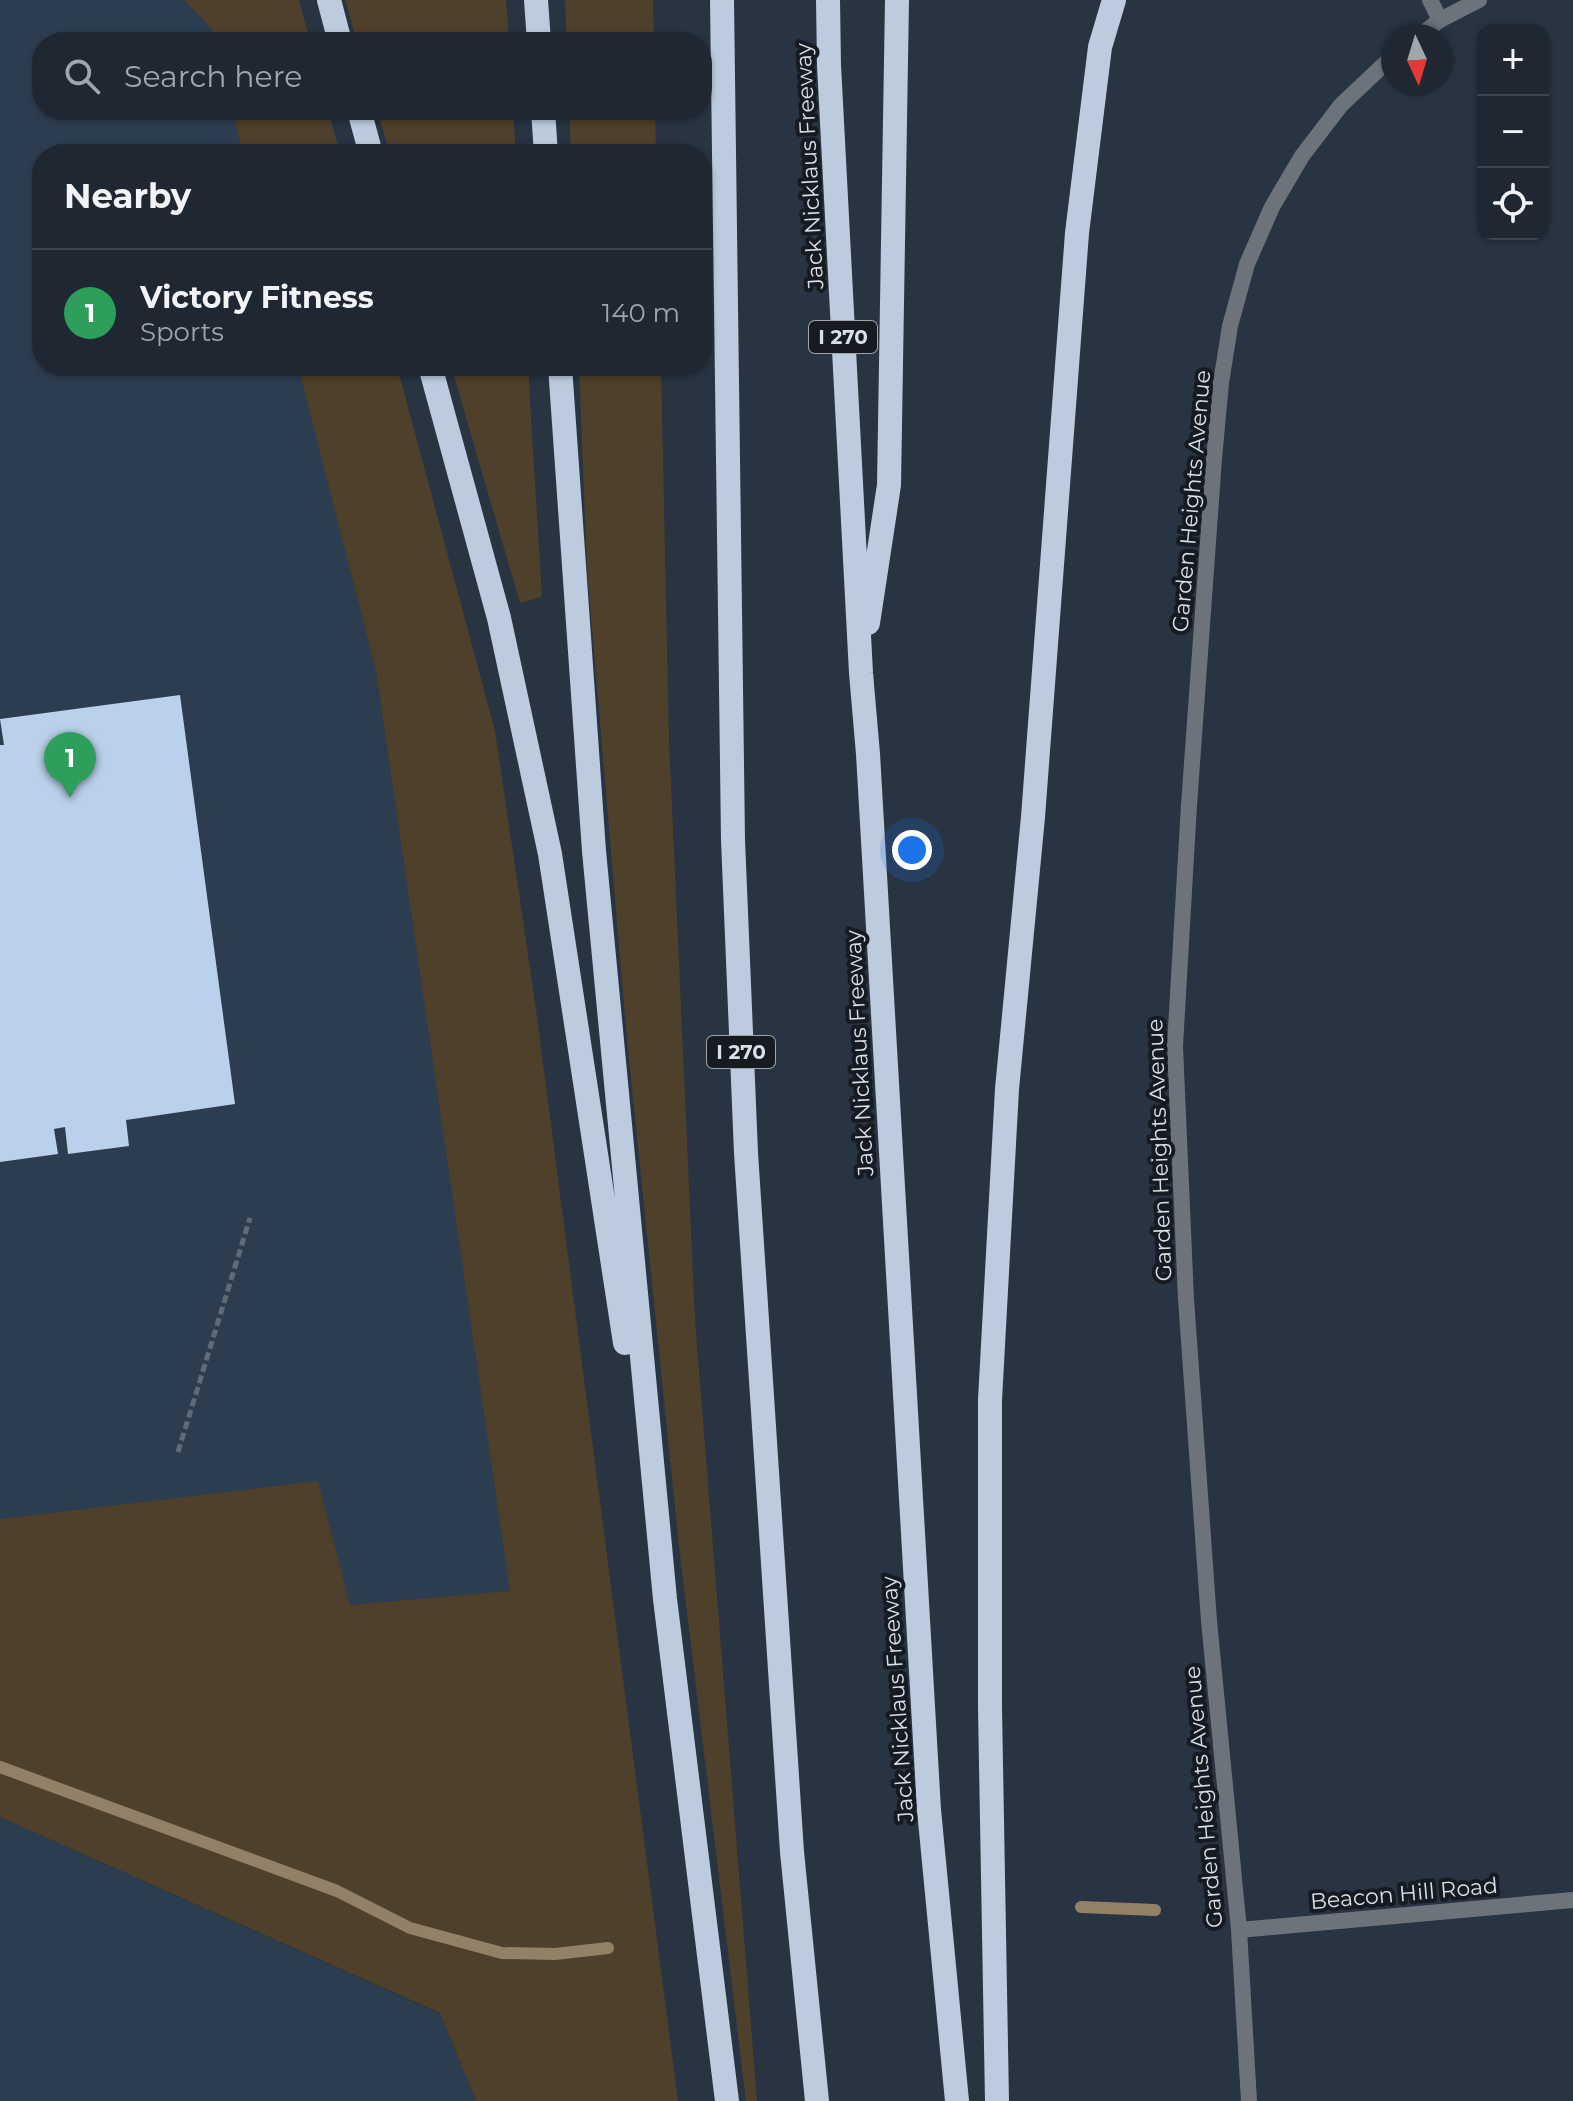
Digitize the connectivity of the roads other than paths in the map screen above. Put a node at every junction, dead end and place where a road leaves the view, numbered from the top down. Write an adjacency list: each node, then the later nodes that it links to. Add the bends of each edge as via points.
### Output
1 (329, 0): 11 (highway)
2 (536, 0): 12 (highway)
3 (722, 0): 25 (highway, I 270, via 733,840 746,1153 791,1837)
4 (828, 0): 20 (highway, Jack Nicklaus Freeway / I 270)
5 (897, 0): 20 (highway, via 889,485)
6 (1114, 0): 27 (highway, via 1100,47 1077,233 1004,1136 990,1400)
7 (1430, 0): 9 (street)
8 (1479, 0): 9 (street)
9 (1440, 20): 10 (street)
10 (1435, 24)
11 (337, 32)
12 (538, 32)
13 (1381, 67): 23 (street, Garden Heights Avenue, via 1341,105 1302,156 1247,264 1230,326 1214,459 1175,1046 1207,1606)
14 (362, 120): 16 (highway)
15 (544, 120): 17 (highway)
16 (368, 144)
17 (545, 144)
18 (433, 376): 21 (highway, via 499,618 550,854)
19 (561, 376): 21 (highway, via 594,851)
20 (861, 673): 26 (highway, Jack Nicklaus Freeway / I 270, via 929,1810)
21 (665, 1599): 24 (highway)
22 (1573, 1900): 23 (street, Beacon Hill Road)
23 (1239, 1930): 28 (street, Garden Heights Avenue)
24 (727, 2101)
25 (817, 2101)
26 (957, 2101)
27 (997, 2101)
28 (1249, 2101)

